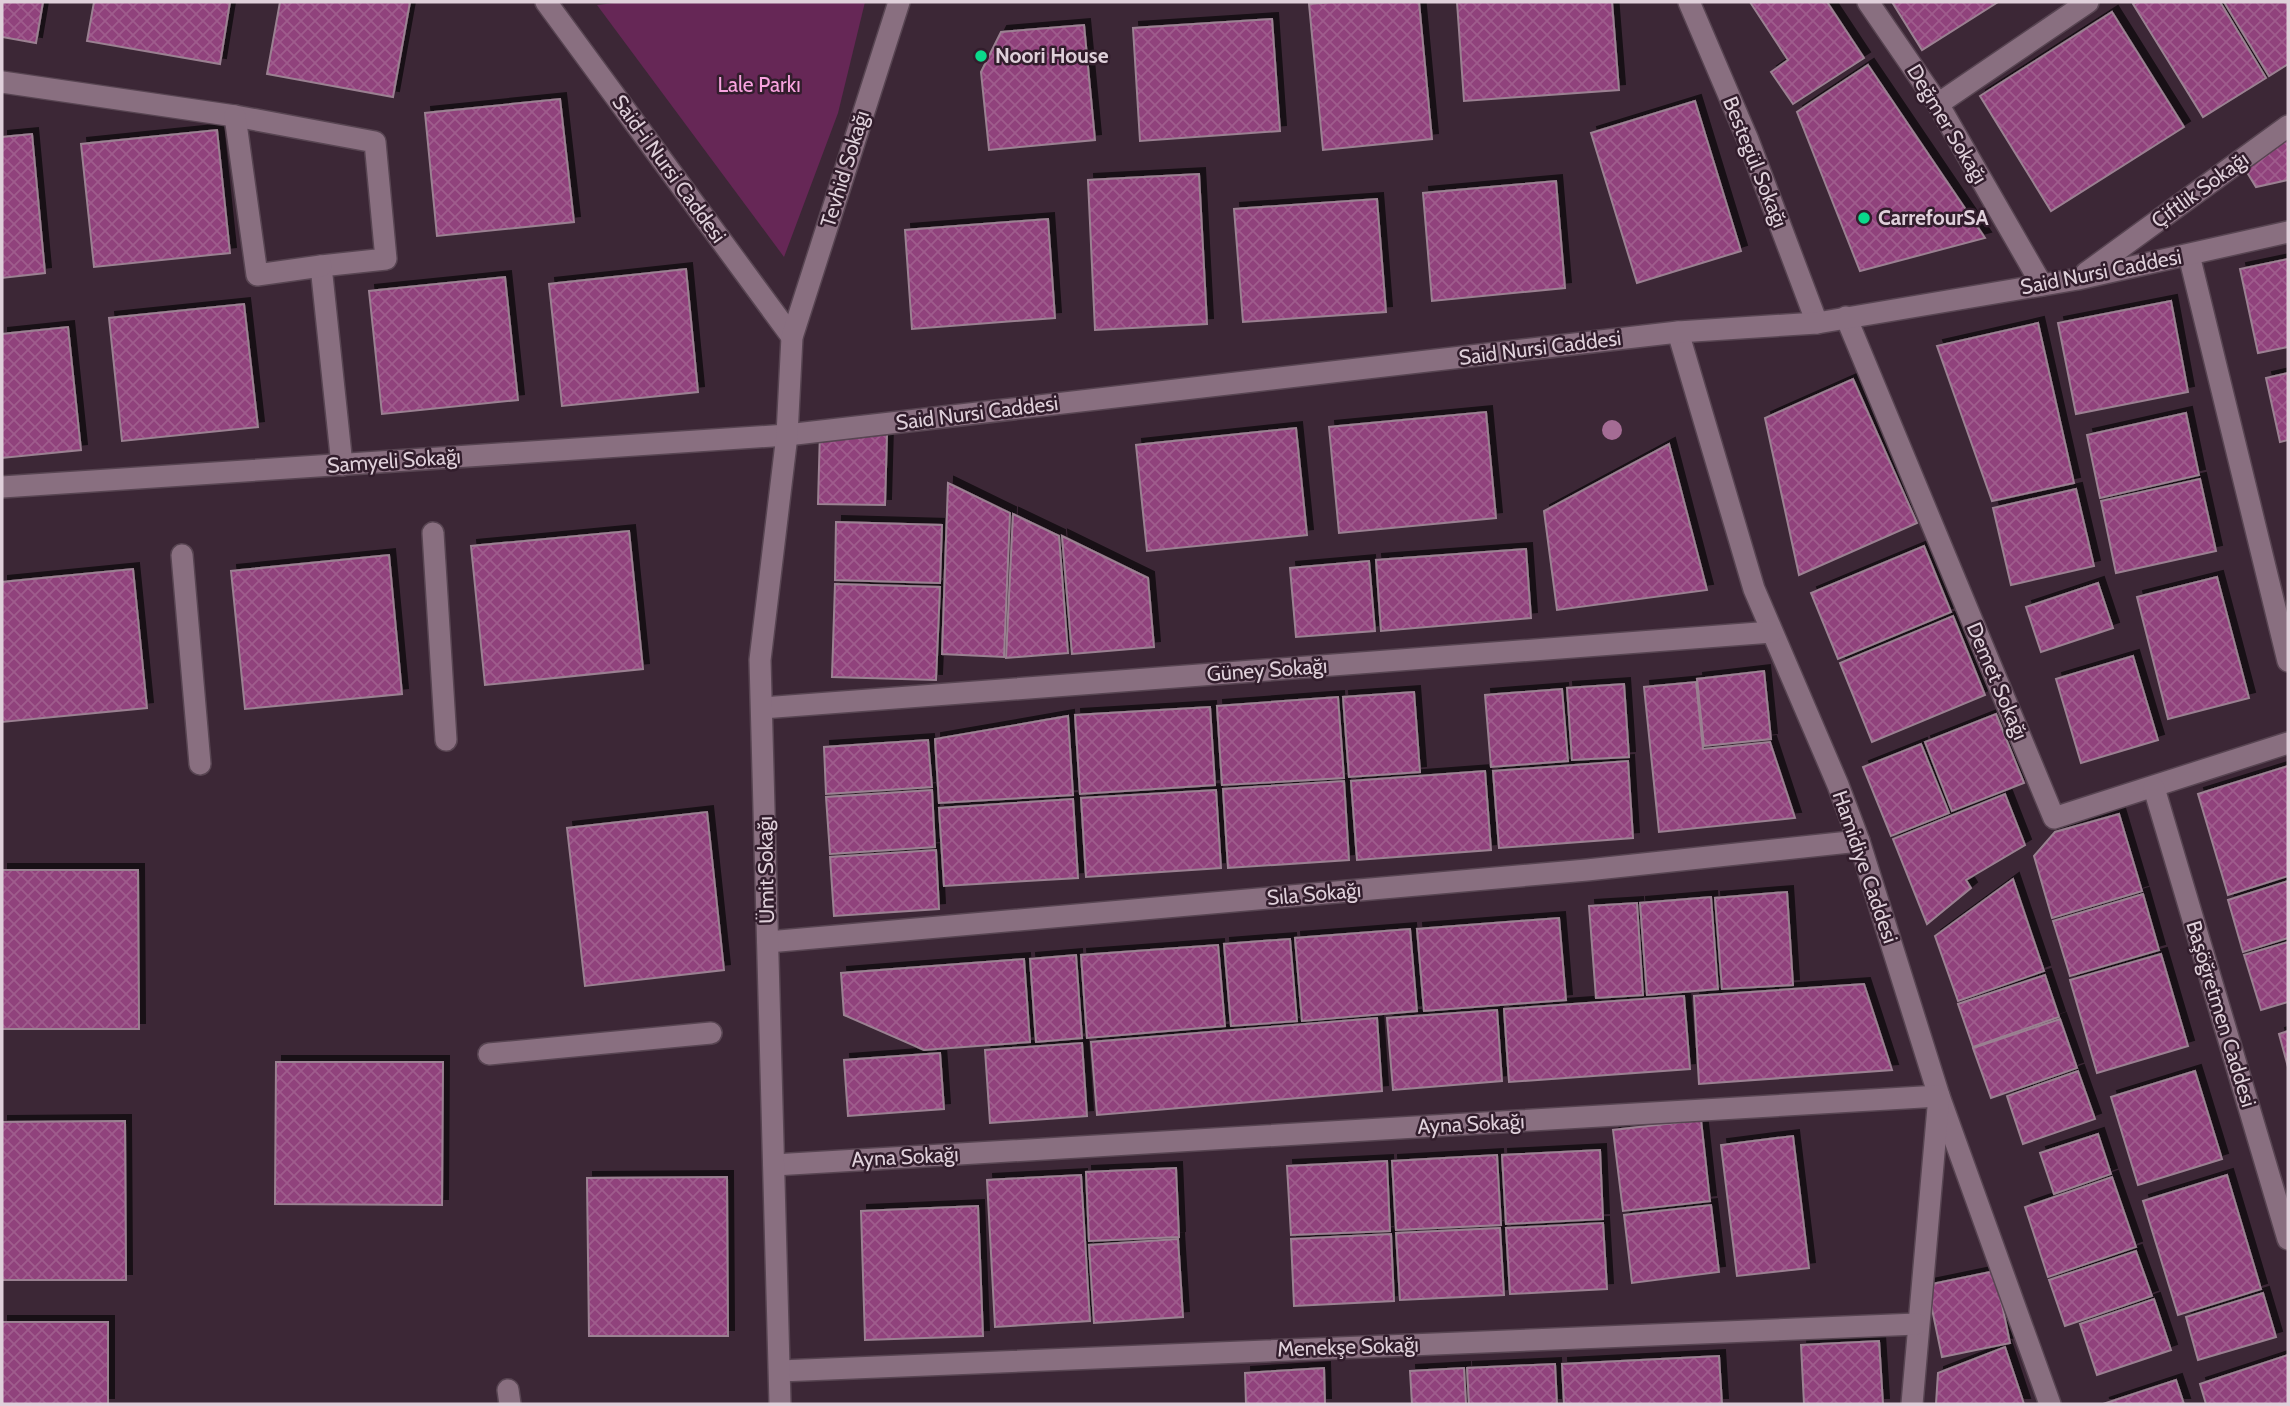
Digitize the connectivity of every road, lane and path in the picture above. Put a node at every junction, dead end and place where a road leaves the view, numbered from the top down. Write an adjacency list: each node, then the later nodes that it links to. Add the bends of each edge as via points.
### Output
1 (546, 2): 18 (street, Said-i Nursi Caddesi)
2 (899, 2): 18 (street, Tevhid Sokağı)
3 (1689, 2): 16 (street, Bestegül Sokağı, via 1748,140)
4 (1868, 2): 7 (street, Değmer Sokağı)
5 (2088, 2): 7 (street)
6 (2, 82): 8 (street)
7 (1938, 104): 14 (street, Değmer Sokağı)
8 (235, 116): 12 (street, via 257,275); 12 (street, via 375,142 386,259)
9 (2288, 126): 13 (street, Çiftlik Sokağı)
10 (2288, 232): 11 (street, Said Nursi Caddesi)
11 (2189, 255): 13 (street, Said Nursi Caddesi); 25 (street)
12 (321, 266): 20 (street)
13 (2078, 279): 14 (street, Said Nursi Caddesi)
14 (2042, 285): 15 (street, Said Nursi Caddesi)
15 (1846, 317): 16 (street, Said Nursi Caddesi); 30 (street, Demet Sokağı, via 2054,818)
16 (1817, 323): 17 (street, Said Nursi Caddesi)
17 (1678, 332): 19 (street, Said Nursi Caddesi); 24 (street, Hamidiye Caddesi, via 1754,589)
18 (792, 337): 19 (street, Ümit Sokağı)
19 (787, 435): 20 (street, Samyeli Sokağı); 26 (street, Ümit Sokağı, via 760,660)
20 (342, 465): 21 (street, Samyeli Sokağı)
21 (2, 487)
22 (433, 533): 27 (street)
23 (182, 555): 29 (street)
24 (1772, 632): 26 (street, Güney Sokağı); 31 (street, Hamidiye Caddesi)
25 (2288, 661)
26 (762, 708): 32 (street, Ümit Sokağı)
27 (446, 740)
28 (2288, 743): 30 (street, Demet Sokağı)
29 (200, 764)
30 (2154, 788): 37 (street, Başöğretmen Caddesi)
31 (1859, 841): 32 (street, Sıla Sokağı, via 1587,870); 35 (street, Hamidiye Caddesi)
32 (768, 942): 36 (street, Ümit Sokağı)
33 (711, 1033): 34 (street)
34 (489, 1054)
35 (1939, 1096): 36 (street, Ayna Sokağı); 38 (street); 42 (street, Hamidiye Caddesi)
36 (774, 1165): 39 (street, Ümit Sokağı)
37 (2288, 1239)
38 (1917, 1324): 39 (street, Menekşe Sokağı); 41 (street)
39 (780, 1371): 40 (street, Ümit Sokağı)
40 (780, 1404)
41 (1912, 1404)
42 (2050, 1404)

